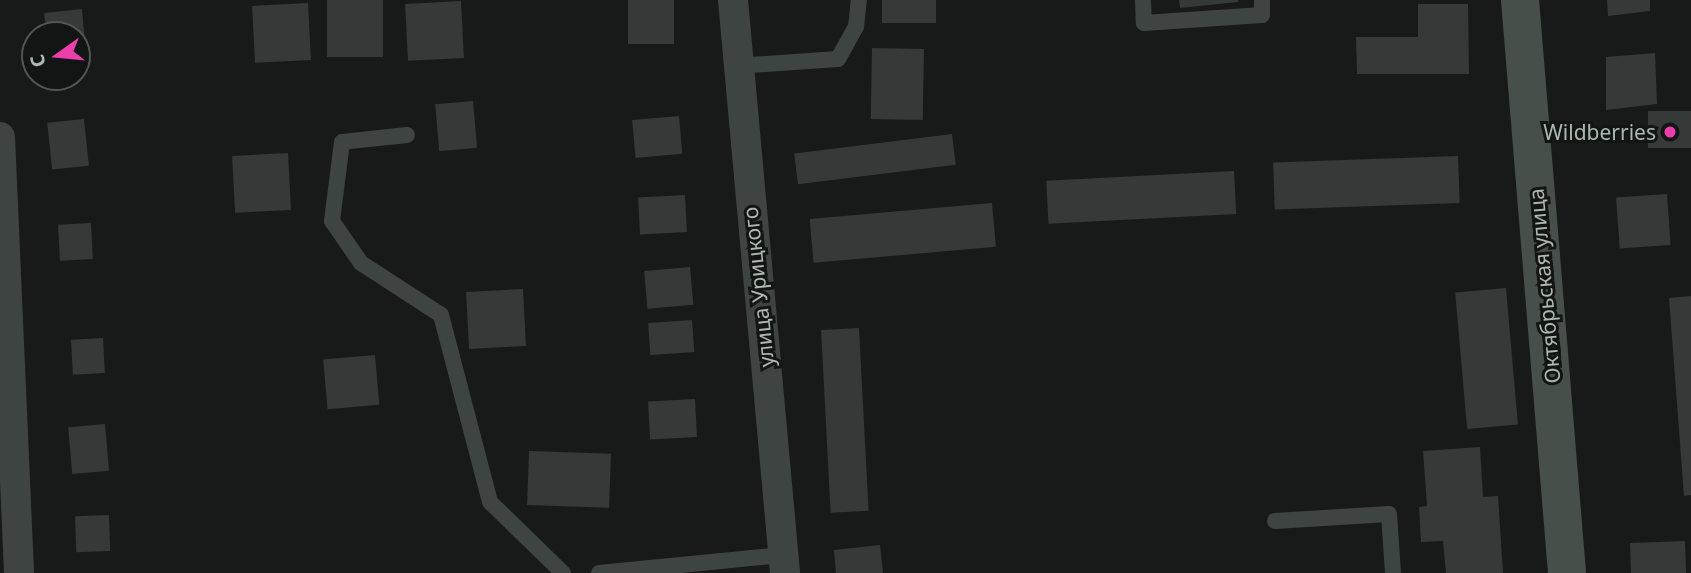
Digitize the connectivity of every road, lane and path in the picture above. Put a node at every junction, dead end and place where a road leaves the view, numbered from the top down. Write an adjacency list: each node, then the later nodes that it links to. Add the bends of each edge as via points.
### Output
1 (733, 0): 6 (street, улица Урицкого)
2 (859, 0): 6 (lane, via 856,27 838,59)
3 (1143, 0): 4 (lane, via 1144,23 1262,15)
4 (1262, 0)
5 (1520, 0): 15 (main road, Октябрьская улица)
6 (736, 66): 10 (street, улица Урицкого)
7 (407, 135): 12 (lane, via 342,142 332,221 360,263 440,315 490,502)
8 (0, 137): 11 (street)
9 (1275, 520): 14 (lane, via 1389,514)
10 (785, 564): 13 (lane)
11 (19, 573)
12 (563, 573)
13 (599, 573)
14 (1393, 573)
15 (1567, 573)

